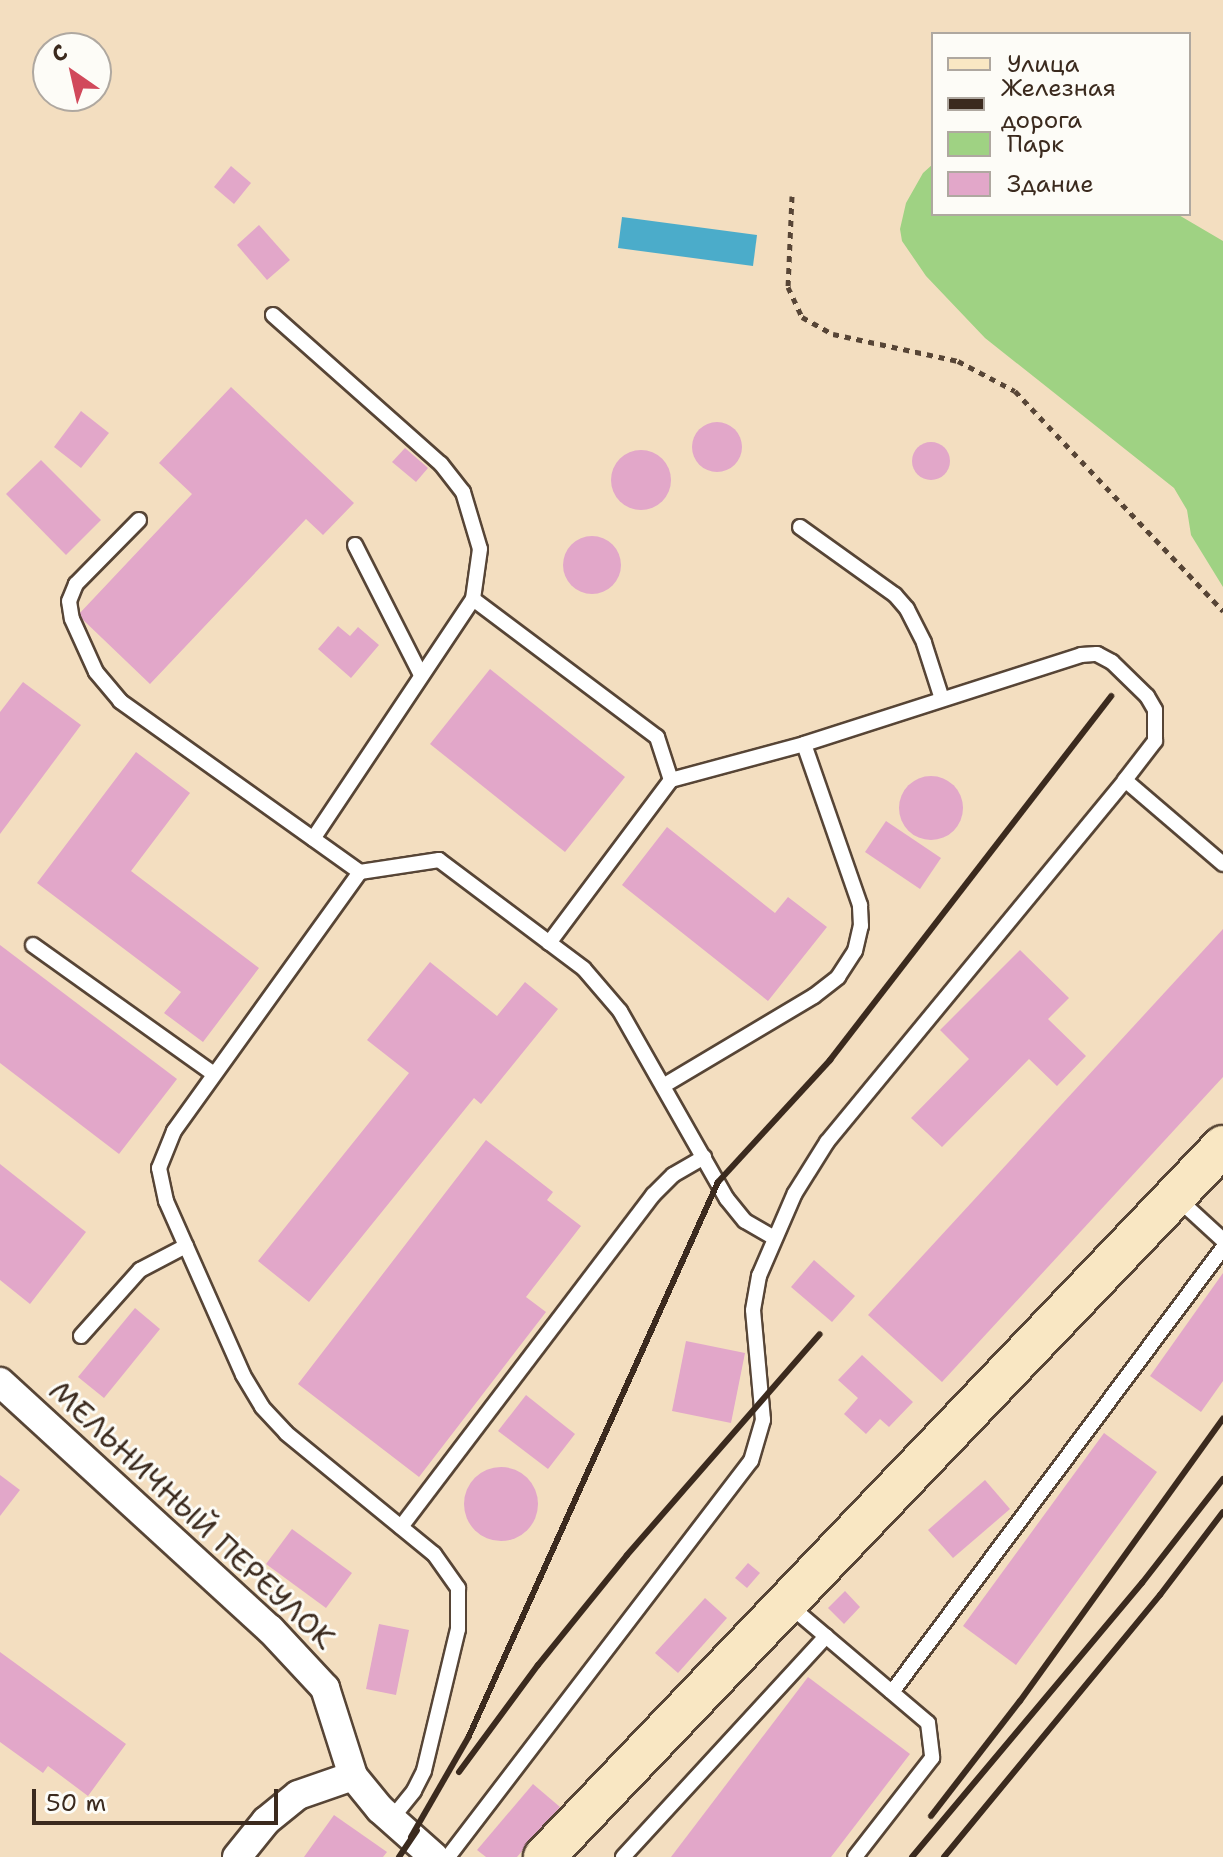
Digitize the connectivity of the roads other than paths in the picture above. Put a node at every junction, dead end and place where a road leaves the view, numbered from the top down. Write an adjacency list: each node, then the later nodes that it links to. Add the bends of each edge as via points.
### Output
1 (273, 315): 5 (lane, via 415,438 463,492 480,549)
2 (139, 520): 11 (lane, via 76,584 69,601 96,672 120,701)
3 (800, 527): 7 (lane, via 907,609)
4 (355, 545): 6 (lane)
5 (473, 599): 6 (lane); 9 (lane, via 657,737)
6 (421, 675): 11 (lane)
7 (942, 699): 8 (lane); 10 (lane, via 1097,654 1112,662 1155,710 1155,741)
8 (804, 744): 9 (lane); 17 (lane, via 860,905 855,951 838,977 814,996)
9 (671, 780): 14 (lane)
10 (1125, 780): 12 (lane); 21 (lane, via 827,1142)
11 (313, 839): 13 (lane)
12 (1223, 864)
13 (360, 872): 14 (lane, via 439,860); 16 (lane)
14 (549, 943): 17 (lane, via 604,988)
15 (33, 945): 16 (lane)
16 (214, 1074): 23 (lane, via 174,1131 159,1168 166,1201)
17 (663, 1086): 19 (lane)
18 (1223, 1146): 20 (street)
19 (704, 1157): 21 (lane, via 736,1211); 27 (lane, via 673,1175 653,1195)
20 (1175, 1196): 22 (lane); 28 (street)
21 (774, 1238): 35 (lane, via 753,1310 763,1420 751,1461)
22 (1223, 1240)
23 (186, 1246): 25 (lane, via 140,1270); 27 (lane, via 262,1407)
24 (1223, 1248): 30 (lane)
25 (81, 1336)
26 (0, 1382): 31 (street, МЕЛЬНИЧНЫЙ ПЕРЕУЛОК, via 270,1629 325,1688)
27 (401, 1527): 32 (lane, via 448,1570 458,1588 460,1608 424,1771)
28 (786, 1602): 29 (lane); 36 (street)
29 (826, 1636): 30 (lane); 37 (lane)
30 (892, 1692): 38 (lane, via 928,1723 932,1758)
31 (353, 1776): 32 (street, МЕЛЬНИЧНЫЙ ПЕРЕУЛОК); 33 (street, via 298,1795 266,1821)
32 (391, 1819): 34 (street, МЕЛЬНИЧНЫЙ ПЕРЕУЛОК)
33 (237, 1857)
34 (434, 1857)
35 (448, 1857)
36 (544, 1857)
37 (623, 1857)
38 (855, 1857)

